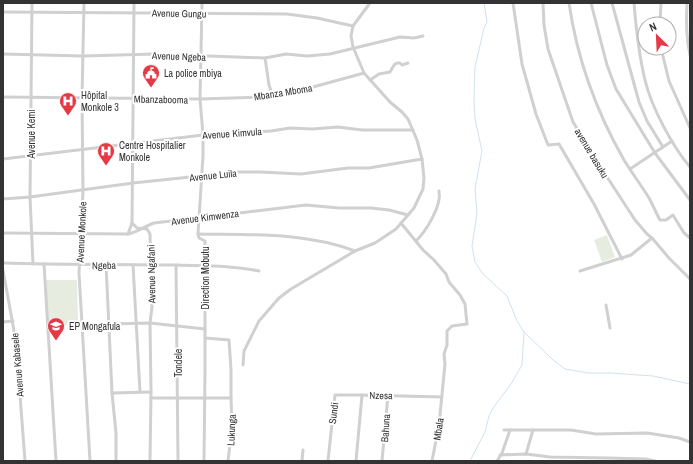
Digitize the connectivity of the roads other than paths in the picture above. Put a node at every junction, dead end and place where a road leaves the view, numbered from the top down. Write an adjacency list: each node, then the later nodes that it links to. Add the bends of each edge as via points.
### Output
1 (32, 3): 15 (street, Avenue Kemi)
2 (84, 3): 16 (street, Avenue Monkole)
3 (134, 3): 17 (street)
4 (202, 3): 18 (street, Direction Mobutu)
5 (370, 3): 20 (street)
6 (513, 3): 74 (street, via 522,64 548,145 559,144)
7 (543, 3): 70 (street, avenue basuku, via 548,49 574,122 634,220)
8 (569, 3): 52 (street, via 587,79 600,114)
9 (591, 3): 47 (street, via 615,87)
10 (612, 3): 45 (street, via 639,102 647,121)
11 (634, 3): 43 (street, via 645,80 655,109)
12 (661, 3): 19 (street)
13 (687, 3): 25 (street)
14 (3, 12): 15 (street, Avenue Gungu)
15 (32, 12): 16 (street, Avenue Gungu); 24 (street, Avenue Kemi)
16 (84, 13): 17 (street, Avenue Gungu); 26 (street, Avenue Monkole)
17 (134, 13): 18 (street, Avenue Gungu); 27 (street)
18 (202, 13): 20 (street, Avenue Gungu, via 287,14); 28 (street, Direction Mobutu)
19 (660, 16)
20 (353, 26): 22 (street)
21 (423, 36): 22 (street, Avenue Ngeba, via 400,37)
22 (353, 47): 30 (street, Avenue Ngeba, via 330,54 286,54); 32 (street)
23 (3, 54): 24 (street, Avenue Ngeba)
24 (32, 54): 26 (street, Avenue Ngeba); 36 (street, Avenue Kemi)
25 (690, 55)
26 (83, 56): 27 (street, Avenue Ngeba); 37 (street, Avenue Monkole)
27 (134, 56): 28 (street, Avenue Ngeba); 38 (street)
28 (201, 56): 30 (street, Avenue Ngeba); 39 (street, Direction Mobutu)
29 (663, 56): 40 (street, via 669,81)
30 (265, 58): 34 (street)
31 (408, 63): 33 (street, via 402,65 397,62 390,72 379,74)
32 (364, 73): 33 (street); 34 (street, Mbanza Mboma, via 313,87)
33 (370, 80): 41 (street, via 402,112)
34 (272, 94): 39 (street, Mbanza Mboma)
35 (3, 97): 36 (street, Mbanzabooma)
36 (31, 97): 37 (street, Mbanzabooma); 48 (street, Avenue Kemi)
37 (82, 98): 38 (street, Mbanzabooma); 46 (street, Avenue Monkole)
38 (134, 98): 39 (street, Mbanzabooma); 44 (street)
39 (200, 99): 42 (street, Direction Mobutu)
40 (690, 128)
41 (413, 130): 42 (street, Avenue Kimvula, via 290,128); 50 (street)
42 (203, 135): 44 (street, Avenue Kimvula); 53 (street, Direction Mobutu)
43 (672, 141): 45 (street); 51 (street)
44 (133, 143): 46 (street, Avenue Kimvula); 54 (street)
45 (664, 147): 47 (street)
46 (83, 149): 48 (street, Avenue Kimvula); 55 (street, Avenue Monkole)
47 (655, 153): 52 (street); 59 (street)
48 (32, 155): 49 (street, Avenue Kimvula); 57 (street, Avenue Kemi)
49 (3, 159)
50 (422, 159): 53 (street, Avenue Luila, via 369,168 301,174 245,172); 60 (street, via 423,189)
51 (690, 167)
52 (630, 169): 71 (street, via 660,220 666,220 673,215)
53 (201, 176): 54 (street, Avenue Luila); 61 (street, Direction Mobutu)
54 (133, 183): 55 (street, Avenue Luila); 62 (street)
55 (83, 191): 57 (street, Avenue Luila); 67 (street, Avenue Monkole)
56 (439, 191): 72 (street, via 440,195 431,220)
57 (30, 197): 58 (street, Avenue Luila); 66 (street, Avenue Kemi)
58 (3, 199)
59 (690, 200)
60 (408, 215): 61 (street, Avenue Kimwenza, via 371,208 306,205); 63 (street)
61 (199, 218): 64 (street, Avenue Kimwenza, via 154,223); 69 (street, Direction Mobutu)
62 (132, 223): 64 (street, via 135,227); 68 (street)
63 (401, 223): 72 (street); 73 (street, via 394,231)
64 (142, 228): 68 (street, Avenue Kimwenza); 79 (street, Avenue Ngafani, via 147,229 150,234)
65 (3, 232): 66 (street, Avenue Kimwenza)
66 (32, 232): 67 (street, Avenue Kimwenza); 76 (street, Avenue Kemi)
67 (81, 233): 68 (street, Avenue Kimwenza); 83 (street, Avenue Monkole)
68 (128, 234)
69 (198, 234): 73 (street, via 301,237 325,241); 82 (street, Direction Mobutu, via 200,239 205,241)
70 (652, 238): 74 (street, via 631,256); 87 (street, avenue basuku)
71 (690, 238)
72 (416, 241): 104 (street, Mbala, via 447,275 464,302 467,315 468,324 452,326 447,331)
73 (355, 251): 98 (street, via 279,298 259,321 244,351)
74 (622, 259): 86 (street)
75 (3, 263): 76 (street, Ngeba)
76 (33, 264): 77 (street, Ngeba)
77 (44, 264): 83 (street, Ngeba); 120 (street)
78 (106, 264): 80 (street, Ngeba); 83 (street, Ngeba); 93 (street)
79 (151, 264): 80 (street, Ngeba); 81 (street, Ngeba); 92 (street, Avenue Ngafani)
80 (133, 265): 91 (street)
81 (176, 265): 82 (street, Ngeba); 94 (street, Tondele)
82 (205, 265): 85 (street, Ngeba, via 234,266); 96 (street, Direction Mobutu)
83 (79, 266): 121 (street, Avenue Monkole)
84 (3, 270): 89 (street, Avenue Kabasele)
85 (259, 271)
86 (580, 271)
87 (690, 278)
88 (606, 305): 95 (street)
89 (13, 321): 90 (street); 119 (street, Avenue Kabasele)
90 (3, 322)
91 (136, 323): 92 (street); 93 (street); 99 (street)
92 (150, 323): 94 (street); 100 (street, Avenue Ngafani)
93 (109, 324): 101 (street)
94 (178, 326): 96 (street); 106 (street, Tondele)
95 (610, 328)
96 (205, 329): 97 (street, Direction Mobutu)
97 (205, 338): 107 (street, Direction Mobutu); 108 (street, Lukunga, via 229,340)
98 (243, 365)
99 (140, 392): 100 (street); 101 (street)
100 (152, 392): 105 (street, Avenue Ngafani)
101 (112, 394): 122 (street)
102 (362, 395): 103 (street, Nzesa); 128 (street, Sundi, via 335,395); 129 (street, Nzesa)
103 (388, 395): 104 (street, Nzesa); 130 (street, Bahuna)
104 (442, 397): 131 (street, Mbala, via 440,425)
105 (151, 398): 106 (street); 123 (street, Avenue Ngafani)
106 (178, 398): 107 (street); 124 (street, Tondele)
107 (204, 398): 108 (street); 125 (street, Direction Mobutu)
108 (231, 398): 126 (street, Lukunga, via 232,427)
109 (504, 430): 110 (street)
110 (510, 430): 111 (street); 115 (street)
111 (533, 430): 112 (street, via 571,430 596,434 647,433); 114 (street)
112 (690, 442)
113 (303, 450): 127 (street)
114 (526, 454): 115 (street); 116 (street)
115 (500, 455): 132 (street)
116 (534, 455): 117 (street); 118 (street)
117 (558, 459): 133 (street)
118 (536, 460)
119 (25, 461)
120 (56, 461)
121 (90, 461)
122 (116, 461)
123 (150, 461)
124 (178, 461)
125 (204, 461)
126 (228, 461)
127 (302, 461)
128 (328, 461)
129 (356, 461)
130 (382, 461)
131 (432, 461)
132 (498, 461)
133 (655, 461)

